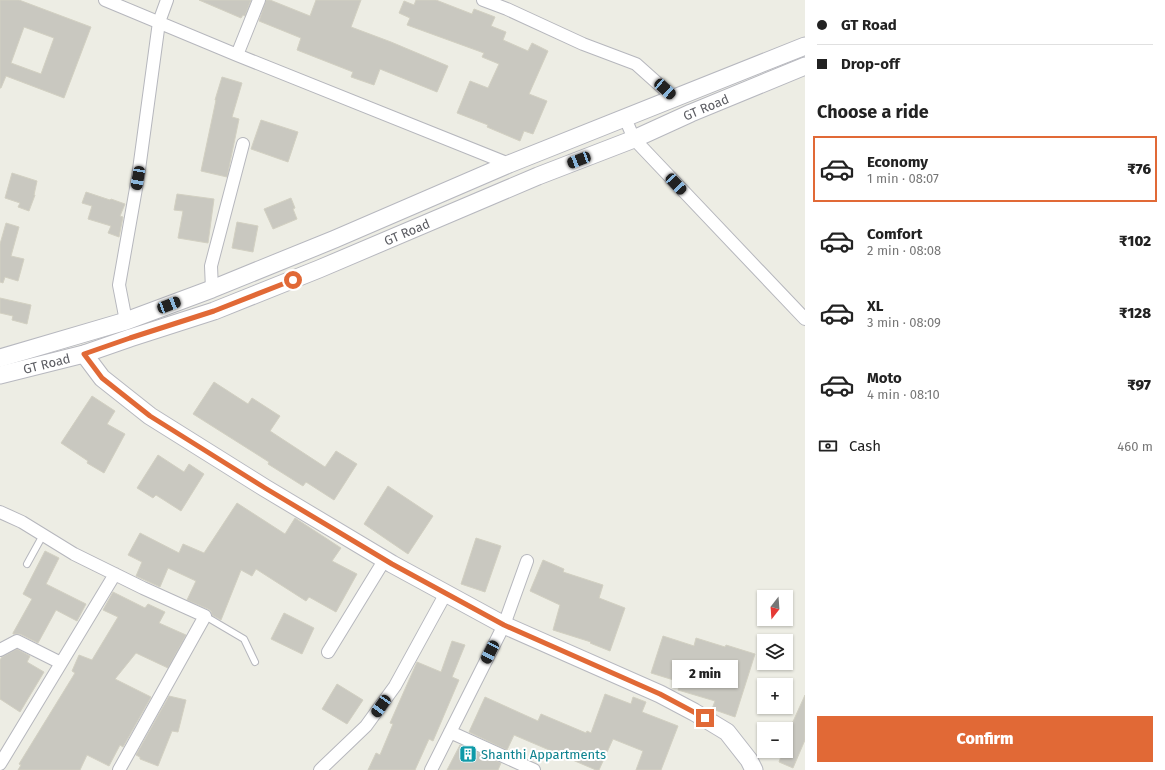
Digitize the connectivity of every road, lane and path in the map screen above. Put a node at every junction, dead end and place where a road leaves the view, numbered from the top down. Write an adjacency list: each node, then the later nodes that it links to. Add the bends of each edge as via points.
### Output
1 (105, 0): 6 (street)
2 (167, 0): 6 (street)
3 (258, 0): 8 (street)
4 (484, 0): 5 (street)
5 (510, 5): 10 (street, via 583,44 636,64)
6 (159, 22): 8 (street); 17 (street, via 138,178 119,285)
7 (805, 46): 10 (main road)
8 (237, 55): 14 (street)
9 (805, 66): 12 (main road, GT Road, via 691,112)
10 (674, 98): 11 (main road)
11 (625, 118): 12 (street); 14 (main road)
12 (634, 139): 16 (street); 18 (main road, GT Road, via 538,176 214,311)
13 (243, 144): 15 (street, via 211,266)
14 (509, 164): 15 (main road)
15 (212, 289): 17 (main road)
16 (805, 319)
17 (126, 321): 19 (main road)
18 (84, 354): 20 (main road, GT Road); 23 (main road, via 102,378 150,416)
19 (0, 358)
20 (0, 375)
21 (0, 512): 22 (street)
22 (43, 535): 25 (lane); 26 (street)
23 (385, 559): 27 (main road); 31 (street)
24 (527, 561): 29 (street)
25 (28, 564)
26 (115, 574): 28 (street); 33 (street)
27 (446, 593): 29 (main road); 37 (street, via 395,686 366,726)
28 (206, 616): 32 (lane, via 244,639); 36 (street)
29 (504, 625): 34 (street); 40 (main road, via 660,694 694,712 727,732)
30 (0, 650): 33 (street, via 17,641)
31 (328, 652)
32 (255, 662)
33 (61, 663): 35 (street)
34 (450, 732): 38 (street); 39 (street)
35 (0, 764)
36 (119, 770)
37 (320, 770)
38 (431, 770)
39 (534, 770)
40 (754, 770)

